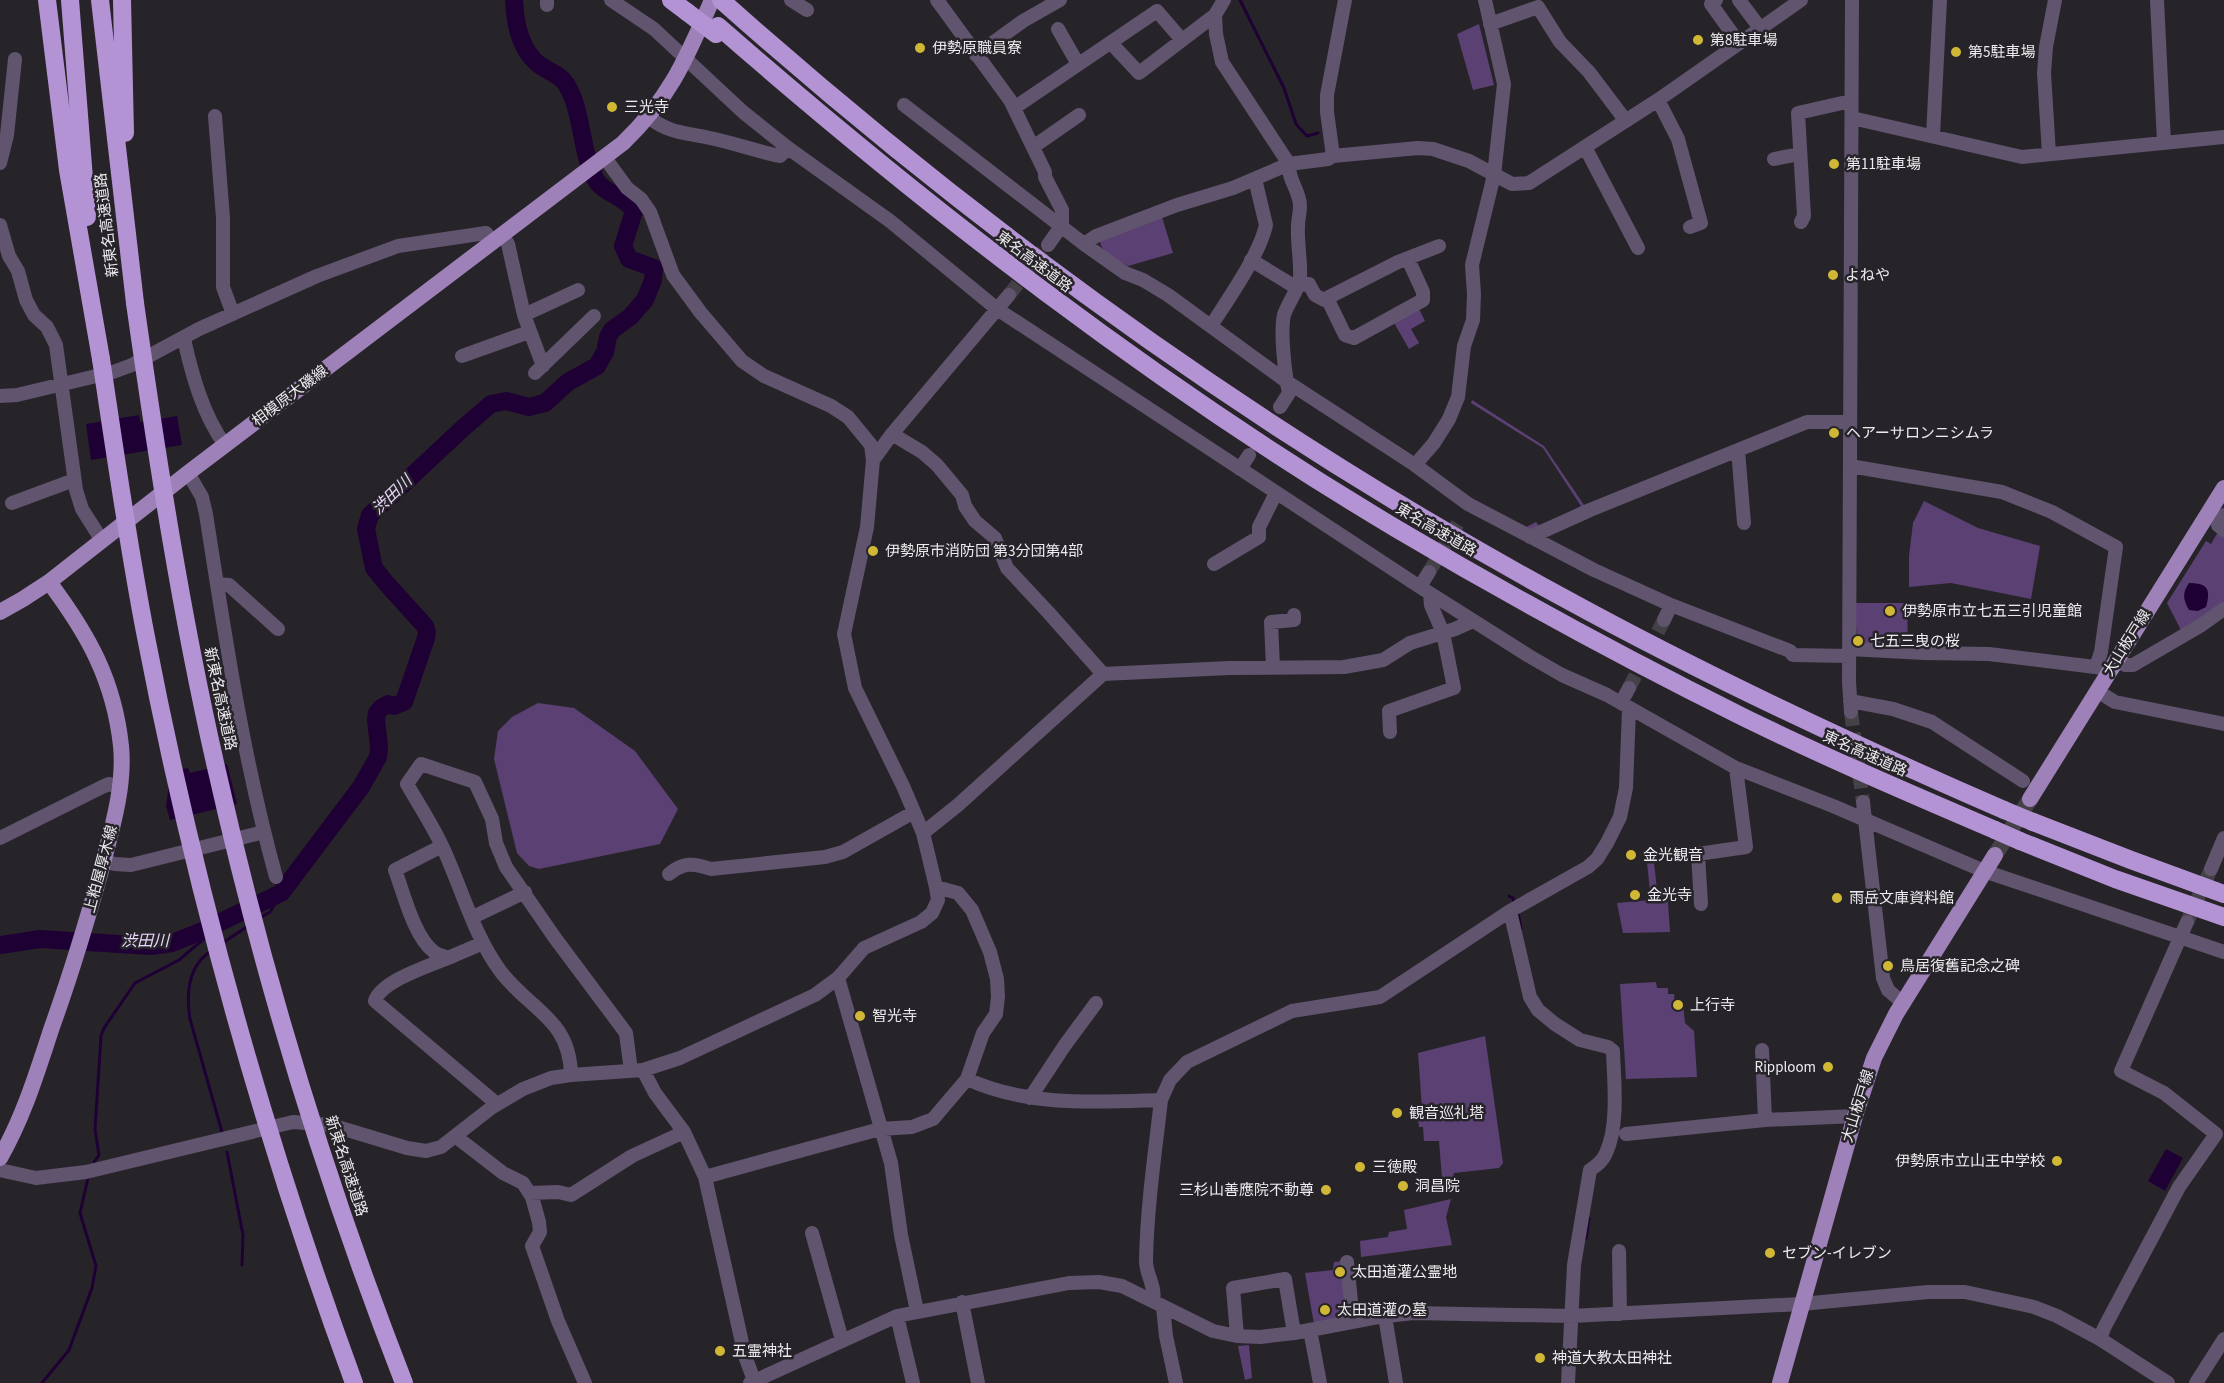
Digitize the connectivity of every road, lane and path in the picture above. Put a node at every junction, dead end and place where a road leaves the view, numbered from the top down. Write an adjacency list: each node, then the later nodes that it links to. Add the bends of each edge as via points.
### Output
1 (47, 0): 73 (highway, via 68,170)
2 (70, 0): 73 (highway, 新東名高速道路)
3 (100, 0): 72 (highway, 新東名高速道路)
4 (122, 0): 72 (highway, via 127,184)
5 (611, 0): 30 (street, via 654,29)
6 (671, 0): 20 (highway, 東名高速道路)
7 (791, 0): 22 (street)
8 (937, 0): 29 (street)
9 (1060, 0): 29 (street)
10 (1345, 0): 50 (street, via 1328,95)
11 (1485, 0): 23 (street)
12 (1716, 0): 28 (street, via 1711,4)
13 (1739, 0): 24 (street)
14 (1801, 0): 24 (street)
15 (1852, 0): 34 (street)
16 (1940, 0): 42 (street)
17 (2055, 0): 49 (street, via 2044,73)
18 (2157, 0): 44 (street)
19 (720, 2): 30 (main road); 149 (highway, 東名高速道路, bridge, via 913,162 1100,305 1201,376 1462,541 1662,650 1824,730 2033,822)
20 (689, 5): 153 (highway, 東名高速道路, bridge, via 894,176 1084,322 1188,395 1397,529 1662,676 1811,749 2020,841)
21 (1219, 5): 26 (street); 54 (street, via 1222,62)
22 (807, 10)
23 (1490, 24): 41 (street, via 1538,8 1560,42 1589,72); 55 (street, via 1504,84)
24 (1760, 28): 28 (street)
25 (1058, 29): 32 (street)
26 (1182, 40): 27 (street, via 1157,11); 27 (street, via 1142,76)
27 (1111, 43): 32 (street)
28 (1739, 43): 33 (street)
29 (976, 55): 36 (street)
30 (687, 58): 39 (main road); 47 (street, via 743,112)
31 (15, 59): 53 (street)
32 (1078, 64): 36 (street)
33 (1658, 100): 41 (street); 60 (street, via 1678,139 1701,223)
34 (1851, 101): 40 (street); 48 (street, via 1798,113)
35 (904, 105): 59 (street)
36 (1014, 108): 45 (street)
37 (1079, 115): 45 (street)
38 (215, 116): 75 (street, via 223,218 223,287)
39 (648, 117): 47 (street, via 670,131 762,153 780,156); 51 (main road)
40 (1851, 118): 42 (street); 86 (street)
41 (1626, 121): 46 (street)
42 (1933, 136): 49 (street, via 2022,157)
43 (2224, 137): 44 (street)
44 (2164, 142): 49 (street)
45 (1033, 147): 59 (street, via 1062,210)
46 (1585, 147): 55 (street, via 1529,183 1512,184); 62 (street)
47 (788, 148): 74 (street, via 890,221)
48 (1800, 154): 52 (street); 57 (street, via 1804,216)
49 (2049, 154)
50 (1333, 156): 54 (street); 55 (street, via 1425,148 1456,156)
51 (604, 159): 61 (main road, 相模原大磯線); 91 (street, via 650,212 673,275 742,361 848,417 871,445)
52 (1774, 159)
53 (0, 163)
54 (1289, 164): 56 (street); 68 (street, via 1301,207)
55 (1494, 174): 92 (street, via 1472,265 1473,320 1464,346 1458,397 1439,435)
56 (1255, 179): 63 (street, via 1177,205); 67 (street, via 1266,225)
57 (1801, 222)
58 (0, 225): 83 (street, via 30,307 56,345)
59 (1062, 225): 63 (street); 64 (street)
60 (1690, 227)
61 (498, 238): 75 (street, via 486,233 398,246); 76 (street, via 508,244); 88 (main road, 相模原大磯線)
62 (1638, 242)
63 (1084, 244): 78 (street)
64 (1048, 245)
65 (1439, 246): 66 (street)
66 (1408, 259): 71 (street); 71 (street, via 1423,300 1354,338 1345,335)
67 (1251, 260): 68 (street); 78 (street, via 1222,314)
68 (1299, 286): 71 (street, via 1309,284 1315,296); 82 (street, via 1284,315)
69 (578, 290): 76 (street)
70 (1009, 295): 74 (street)
71 (1327, 298)
72 (137, 303): 199 (highway, 新東名高速道路, bridge, via 146,381 191,647 243,885 310,1114)
73 (94, 308): 198 (highway, bridge, via 146,637 221,966 288,1197)
74 (998, 309): 87 (street); 94 (street)
75 (232, 314): 80 (street)
76 (524, 315): 79 (street)
77 (594, 316): 79 (street, via 539,369)
78 (1211, 326): 82 (street)
79 (530, 332): 81 (street)
80 (184, 339): 83 (street, via 132,365); 88 (street, via 208,414)
81 (462, 356)
82 (1286, 381): 85 (street, via 1289,393); 92 (street)
83 (61, 384): 84 (street); 96 (street)
84 (0, 396)
85 (1280, 407)
86 (1850, 422): 89 (street, via 1807,422); 93 (street)
87 (892, 434): 91 (street); 123 (street, via 922,452 942,472 962,495 975,521 995,538 1006,568)
88 (225, 445): 95 (main road, 相模原大磯線)
89 (1738, 450): 103 (street); 105 (street)
90 (1249, 455): 94 (street)
91 (873, 460): 134 (street, via 867,527 844,634 855,688)
92 (1415, 465): 100 (street)
93 (1850, 466): 120 (street); 121 (street, via 2002,492 2052,512 2116,547 2101,652)
94 (1240, 469): 98 (street)
95 (188, 473): 106 (main road, 相模原大磯線); 110 (street, via 207,514)
96 (74, 480): 99 (street); 106 (street, via 82,509)
97 (2224, 488): 121 (main road, 大山板戸線)
98 (1276, 493): 107 (street, via 1260,527 1263,542); 111 (street)
99 (16, 498)
100 (1468, 504): 102 (street); 105 (street)
101 (2224, 515): 104 (street, via 2218,525)
102 (1461, 518)
103 (1744, 523)
104 (2224, 530)
105 (1530, 537): 112 (street)
106 (101, 539): 109 (main road, 相模原大磯線)
107 (1214, 564)
108 (1429, 572): 111 (street)
109 (49, 582): 114 (main road, 相模原大磯線); 131 (main road, 上粕屋厚木線, via 89,640 103,669 119,733)
110 (217, 584): 118 (street, via 229,585); 136 (street, via 233,689)
111 (1425, 591): 117 (street); 119 (street)
112 (1671, 605): 116 (street); 120 (street, via 1793,655)
113 (2224, 609): 121 (street, via 2133,664)
114 (0, 612)
115 (1294, 620): 122 (street, via 1268,622)
116 (1664, 620)
117 (1473, 621): 119 (street); 126 (street, via 1562,675)
118 (278, 629)
119 (1443, 633): 122 (street, via 1410,643 1383,660 1331,668); 128 (street, via 1454,688 1389,711)
120 (1849, 652): 121 (street, via 1989,654); 130 (street, via 1851,706 1893,709 1932,722)
121 (2108, 665): 125 (main road, 大山板戸線)
122 (1273, 667): 123 (street)
123 (1103, 674): 137 (street)
124 (1629, 688): 126 (street)
125 (2097, 691): 127 (street, via 2115,702); 132 (main road, 大山板戸線)
126 (1625, 706): 129 (street); 151 (street, via 1626,788 1620,817 1608,843 1588,867)
127 (2224, 724)
128 (1390, 732)
129 (1736, 768): 135 (street); 150 (street, via 1746,848 1698,854)
130 (2023, 781)
131 (120, 786): 138 (street, via 102,787); 142 (main road, 上粕屋厚木線)
132 (2030, 798)
133 (1863, 802): 135 (street)
134 (914, 812): 137 (street); 145 (street, via 843,852 825,857 711,869 695,863 678,866)
135 (1865, 819): 144 (street); 161 (street, via 1882,978 1888,990)
136 (264, 832): 142 (street, via 131,865); 146 (street)
137 (923, 833): 147 (street)
138 (0, 838)
139 (2224, 838): 143 (street)
140 (442, 846): 148 (street, via 407,784 421,764 475,782 492,819 506,867); 152 (street); 158 (street, via 395,870 412,924 434,953)
141 (1995, 855): 144 (main road, 大山板戸線)
142 (104, 861): 175 (main road, 上粕屋厚木線, via 85,932 23,1113)
143 (2211, 869)
144 (1984, 871): 155 (street); 161 (main road, 大山板戸線)
145 (669, 874)
146 (276, 877)
147 (936, 887): 159 (street, via 938,900 932,913 864,948); 165 (street, via 958,893 972,910 997,979 996,1014 983,1033)
148 (525, 892): 152 (street); 163 (street, via 626,1033)
149 (2224, 894)
150 (1701, 904)
151 (1515, 908): 167 (street, via 1380,997 1292,1011 1187,1062 1170,1080); 173 (street, via 1530,997 1538,1010 1580,1040 1613,1051)
152 (473, 917): 156 (street)
153 (2224, 917)
154 (2187, 922): 155 (street)
155 (2180, 938): 157 (street); 194 (street, via 2121,1071 2164,1093 2216,1134 2179,1187)
156 (483, 943): 158 (street); 164 (street, via 502,974 559,1030 570,1057)
157 (2224, 952)
158 (448, 958): 168 (street, via 392,982 378,993 375,1001)
159 (838, 978): 163 (street, via 805,1000 680,1058); 171 (street)
160 (1096, 1003): 166 (street)
161 (1903, 1003): 169 (main road, 大山板戸線, via 1874,1058)
162 (1762, 1050): 170 (street)
163 (637, 1070): 164 (street); 172 (street)
164 (570, 1075): 168 (street, via 523,1089)
165 (967, 1079): 166 (street, via 1006,1094); 171 (street, via 933,1119 912,1127)
166 (1030, 1098): 167 (street, via 1086,1103)
167 (1161, 1100): 183 (street, via 1146,1264)
168 (497, 1104): 174 (street)
169 (1855, 1116): 170 (street); 184 (main road, 大山板戸線)
170 (1765, 1120): 173 (street)
171 (880, 1129): 177 (street); 185 (street, via 892,1171)
172 (684, 1132): 177 (street); 178 (street, via 632,1156 571,1194)
173 (1618, 1134): 189 (street, via 1601,1162 1590,1170 1575,1265)
174 (455, 1136): 176 (street, via 441,1147 426,1151 331,1125 293,1122 86,1172 36,1178); 178 (street, via 503,1173 523,1183)
175 (0, 1158)
176 (0, 1170)
177 (705, 1176): 197 (street)
178 (530, 1193): 200 (street, via 540,1222 540,1232 532,1246)
179 (812, 1233): 196 (street)
180 (1619, 1251): 186 (street)
181 (1347, 1262): 190 (street)
182 (962, 1302): 183 (street, via 1090,1281 1122,1286); 185 (street); 202 (street)
183 (1158, 1304): 193 (street, via 1213,1331); 203 (street)
184 (1801, 1304): 186 (street); 194 (street, via 1965,1292 2034,1307); 207 (main road, 大山板戸線)
185 (917, 1311): 187 (street)
186 (1620, 1314): 189 (street)
187 (897, 1316): 196 (street); 201 (street)
188 (1385, 1316): 189 (street, via 1449,1313); 190 (street); 205 (street)
189 (1572, 1316): 206 (street)
190 (1353, 1322): 191 (street)
191 (1310, 1330): 192 (street); 204 (street)
192 (1294, 1333): 193 (street); 193 (street, via 1285,1279 1233,1288)
193 (1237, 1336)
194 (2100, 1339): 208 (street)
195 (2224, 1339): 209 (street)
196 (842, 1340): 197 (street)
197 (753, 1382)
198 (354, 1383)
199 (404, 1383)
200 (585, 1383)
201 (913, 1383)
202 (978, 1383)
203 (1176, 1383)
204 (1320, 1383)
205 (1396, 1383)
206 (1568, 1383)
207 (1780, 1383)
208 (2168, 1383)
209 (2196, 1383)

